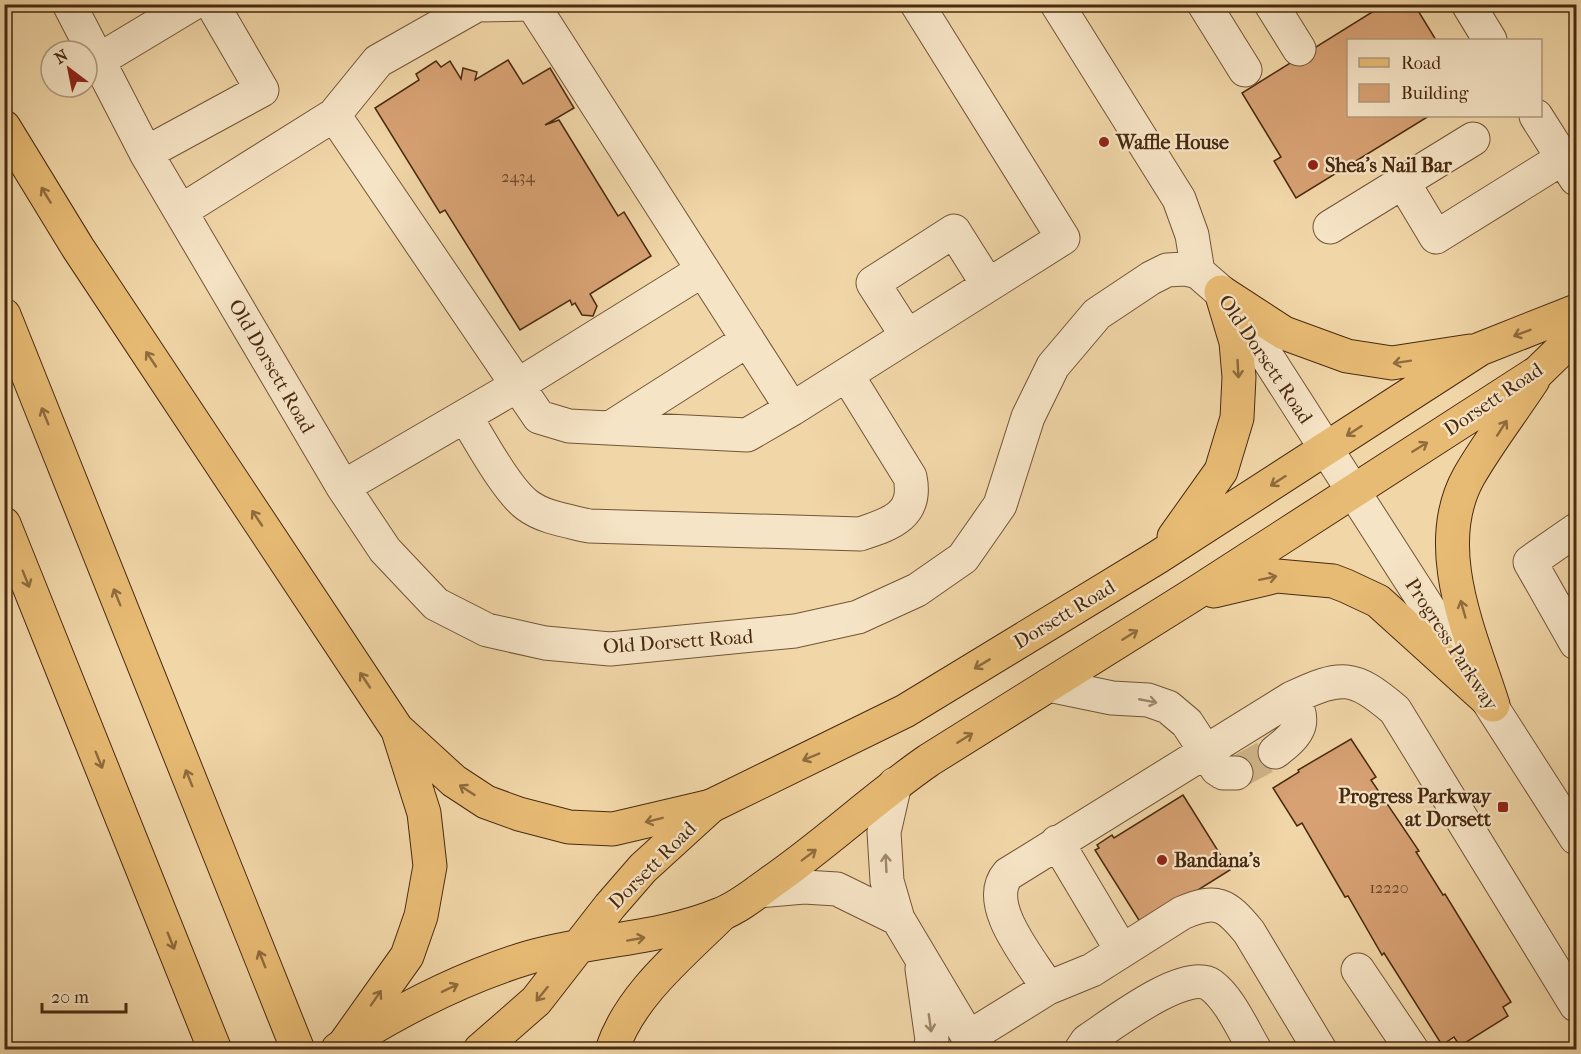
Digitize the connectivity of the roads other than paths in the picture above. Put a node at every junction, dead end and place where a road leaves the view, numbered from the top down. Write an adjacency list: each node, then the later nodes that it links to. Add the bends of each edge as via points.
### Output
1 (69, 4): 10 (street, Old Dorsett Road)
2 (192, 4): 13 (street)
3 (212, 4): 19 (street, via 262,90)
4 (917, 4): 26 (street, via 1063,238)
5 (1057, 4): 25 (street, via 1179,199)
6 (1204, 4): 14 (street)
7 (1271, 4): 12 (street)
8 (1468, 4): 11 (street)
9 (533, 5): 15 (street, via 477,5 378,61); 24 (street)
10 (88, 39)
11 (1489, 39)
12 (1299, 49)
13 (99, 60): 19 (street, Old Dorsett Road)
14 (1245, 70)
15 (334, 116): 22 (street); 35 (street)
16 (1537, 117): 20 (street)
17 (4, 127): 50 (main road, one-way to 17, via 78,248)
18 (1473, 139): 21 (street)
19 (146, 153): 22 (street, Old Dorsett Road)
20 (1570, 169): 21 (street, via 1436,237)
21 (1403, 182): 23 (street)
22 (181, 211): 40 (street, Old Dorsett Road)
23 (1330, 227)
24 (703, 270): 31 (street); 35 (street)
25 (1209, 282): 32 (main road, one-way to 25, via 1392,363 1347,356 1284,333); 39 (street, Old Dorsett Road, via 1262,348); 40 (street, Old Dorsett Road, via 1185,269 1167,270 1097,314 1053,366 1028,417 1000,505 963,558 917,590 858,617 795,631 610,649 545,643 487,630 436,603 385,550); 44 (main road, one-way to 44, via 1236,342 1237,418 1221,471)
26 (988, 285): 30 (street); 30 (street, via 954,231 873,283)
27 (1576, 312): 32 (main road, Dorsett Road, one-way to 32)
28 (4, 315): 70 (main road, one-way to 28)
29 (1576, 335): 33 (main road, Dorsett Road)
30 (907, 336): 34 (street)
31 (748, 340): 36 (street); 38 (street)
32 (1480, 349): 39 (main road, Dorsett Road, one-way to 39)
33 (1538, 372): 41 (main road, Dorsett Road, one-way to 33); 49 (main road, one-way to 33, via 1461,603 1453,558 1453,521 1468,477)
34 (846, 375): 36 (street); 37 (street, via 910,477 912,488 905,512 896,520 860,534 589,526 564,520 541,513 517,494)
35 (518, 385): 37 (street); 38 (street, via 539,417 569,426)
36 (792, 410): 38 (street, via 747,435)
37 (465, 416): 40 (street)
38 (609, 428)
39 (1327, 449): 41 (street, Progress Parkway); 44 (main road, Dorsett Road, one-way to 44)
40 (343, 487)
41 (1353, 490): 45 (main road, Dorsett Road); 49 (street, Progress Parkway)
42 (4, 524): 69 (main road, one-way to 69)
43 (1576, 530): 46 (street, via 1530,562)
44 (1158, 557): 55 (main road, Dorsett Road, one-way to 55, via 905,711)
45 (1191, 596): 47 (main road, Dorsett Road, one-way to 45); 49 (main road, one-way to 49, via 1277,576 1347,586 1378,601)
46 (1576, 643)
47 (1049, 685): 51 (street, one-way to 51, via 1112,698 1148,700 1168,707 1187,723); 54 (main road, Dorsett Road, one-way to 47)
48 (1292, 698): 51 (street); 52 (street, via 1299,709 1298,729); 66 (street, via 1326,682 1350,680 1375,693 1395,710)
49 (1492, 705): 56 (street, Progress Parkway)
50 (397, 729): 55 (main road, one-way to 50, via 613,829 559,825 486,802 454,781); 68 (main road, one-way to 50, via 407,956 421,916 430,866 424,813)
51 (1206, 751): 53 (street, via 1217,769); 57 (street)
52 (1275, 752)
53 (1236, 774)
54 (895, 784): 58 (main road, Dorsett Road, one-way to 54, via 838,833); 60 (street, one-way to 54, via 887,881 884,832)
55 (711, 806): 61 (main road, Dorsett Road, via 644,868)
56 (1576, 838)
57 (1057, 842): 62 (street); 65 (street, via 1008,874 999,893 1003,915)
58 (759, 891): 59 (main road, Dorsett Road); 60 (street, via 837,889)
59 (722, 914): 61 (main road, Dorsett Road, one-way to 59, via 644,937); 72 (main road, via 641,999)
60 (898, 919): 63 (street)
61 (578, 948): 68 (main road, Dorsett Road, one-way to 61, via 474,977 528,958); 71 (main road, Dorsett Road, one-way to 71, via 536,1001)
62 (1122, 951): 65 (street, via 1092,970); 76 (street, via 1198,906 1226,907 1249,932)
63 (920, 956): 67 (street); 73 (street, one-way to 73, via 932,1040)
64 (1358, 970): 77 (street)
65 (1048, 988): 67 (street)
66 (1576, 1005)
67 (972, 1043)
68 (340, 1048)
69 (215, 1050)
70 (298, 1050)
71 (480, 1050)
72 (612, 1050)
73 (930, 1050)
74 (1081, 1050): 75 (street, via 1087,1041 1175,986 1197,980 1210,984 1221,994)
75 (1255, 1050)
76 (1320, 1050)
77 (1412, 1050)

